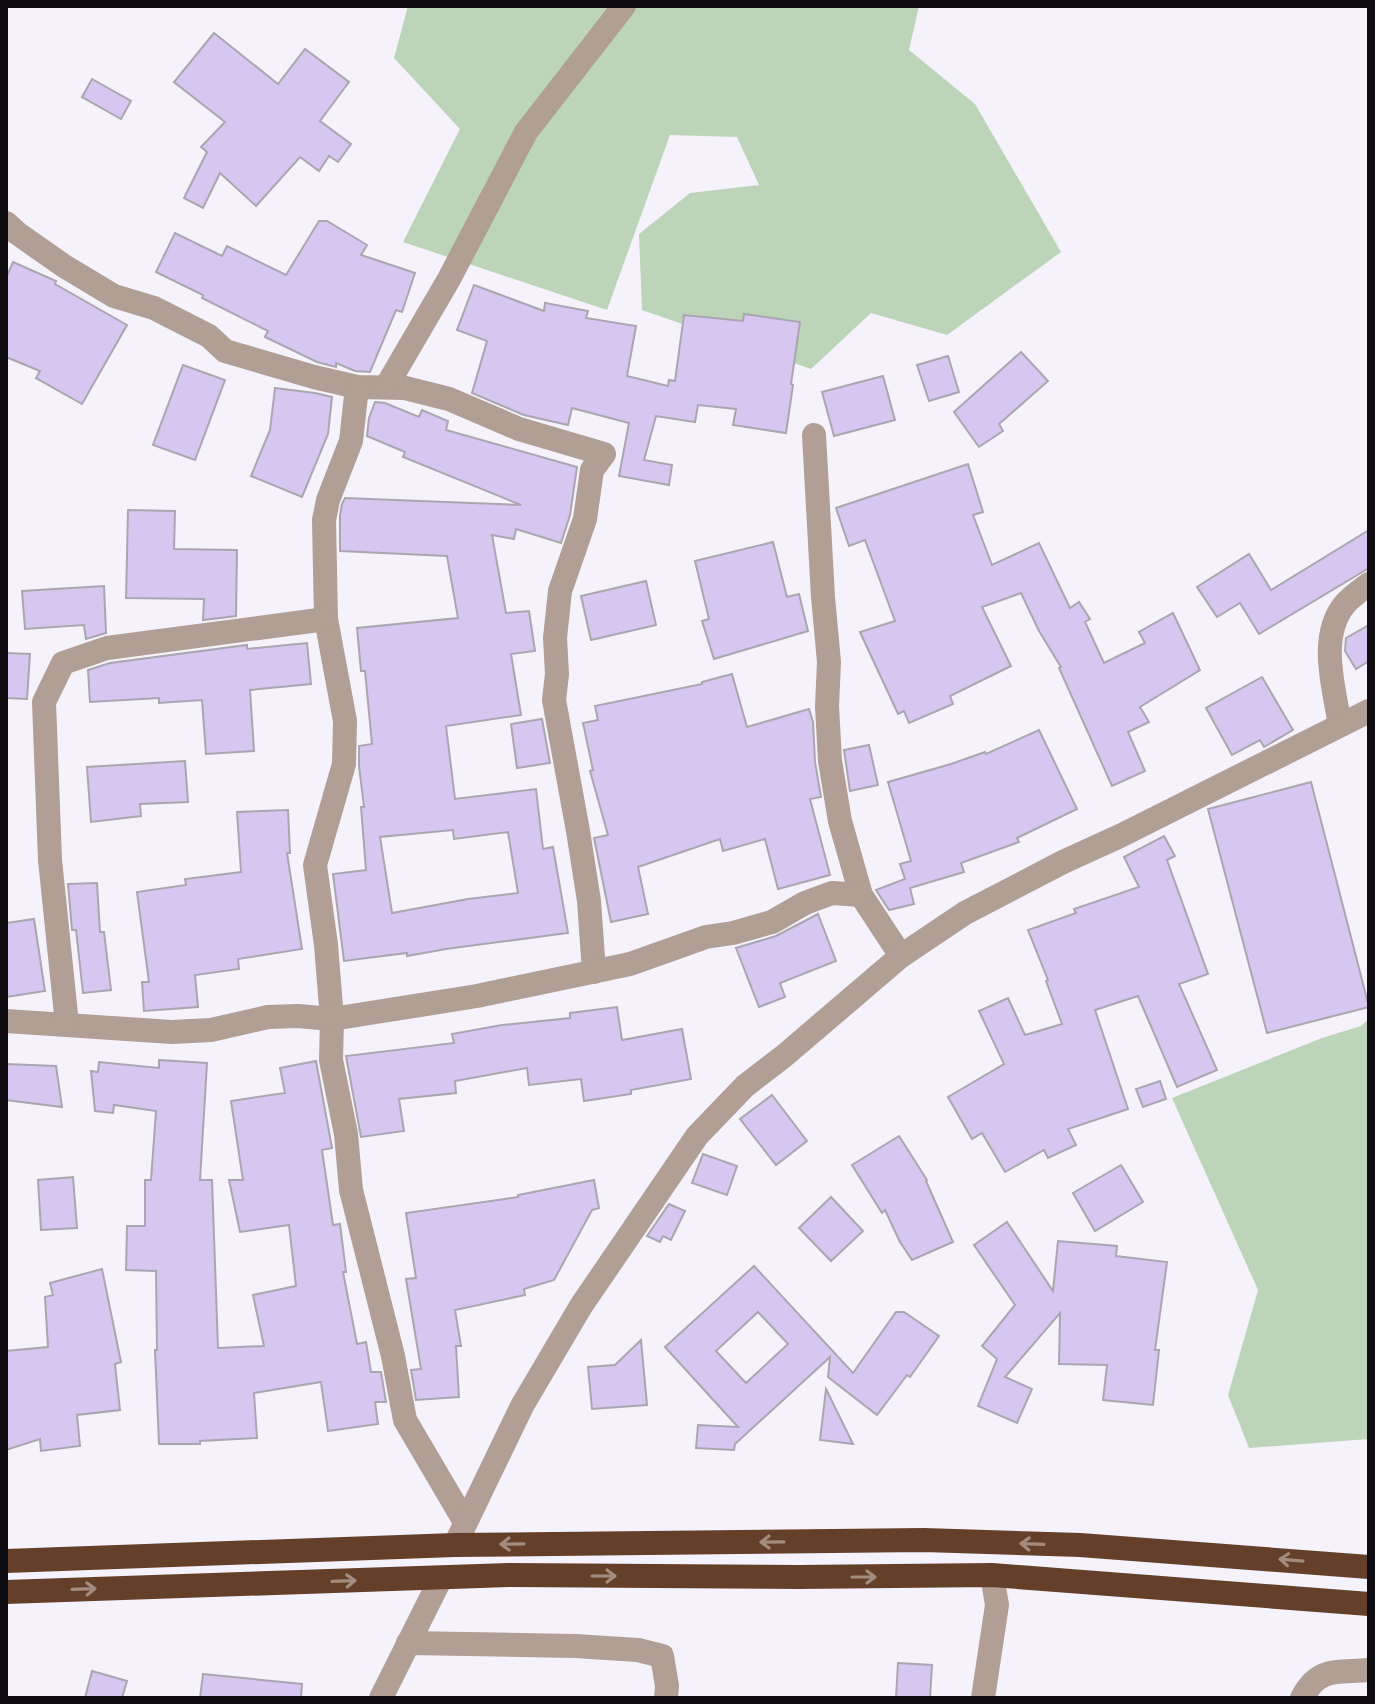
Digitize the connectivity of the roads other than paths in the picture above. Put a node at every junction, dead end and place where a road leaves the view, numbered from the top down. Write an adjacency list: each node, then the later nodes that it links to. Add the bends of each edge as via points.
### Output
1 (624, 6): 4 (street, via 526,132)
2 (6, 223): 3 (street, via 114,296 154,308 209,336 225,351)
3 (357, 387): 4 (street); 7 (street, via 351,441 324,520)
4 (386, 387): 12 (street, via 449,399 519,429 604,454 592,470 585,519 560,591 555,638 554,700 589,901)
5 (814, 435): 10 (street, via 830,761)
6 (1369, 584): 9 (street, via 1344,605 1332,630 1330,661)
7 (326, 619): 13 (street, via 345,721 344,764 315,865); 15 (street, via 107,648 63,663 44,702 50,860)
8 (1369, 711): 9 (street)
9 (1340, 725): 11 (street, via 965,913)
10 (861, 895): 11 (street); 12 (street, via 832,893 772,922)
11 (901, 956): 16 (street, via 745,1086 697,1136 581,1306 522,1406)
12 (594, 972): 13 (street)
13 (332, 1019): 15 (street, via 268,1017 211,1030 172,1032); 16 (street, via 331,1060 351,1190 405,1420)
14 (6, 1021): 15 (street)
15 (67, 1024)
16 (465, 1522): 17 (street)
17 (455, 1545): 18 (highway); 19 (highway, one-way to 17, via 1080,1545 924,1540)
18 (6, 1561)
19 (1369, 1567)
20 (992, 1575): 21 (highway, one-way to 20); 23 (highway); 28 (street, via 997,1605)
21 (441, 1578): 22 (highway, one-way to 21); 24 (street)
22 (6, 1592)
23 (1369, 1604)
24 (408, 1643): 26 (street); 27 (street, via 638,1650 662,1656)
25 (1369, 1670): 29 (street, via 1324,1674)
26 (381, 1698)
27 (666, 1698)
28 (983, 1698)
29 (1302, 1698)

